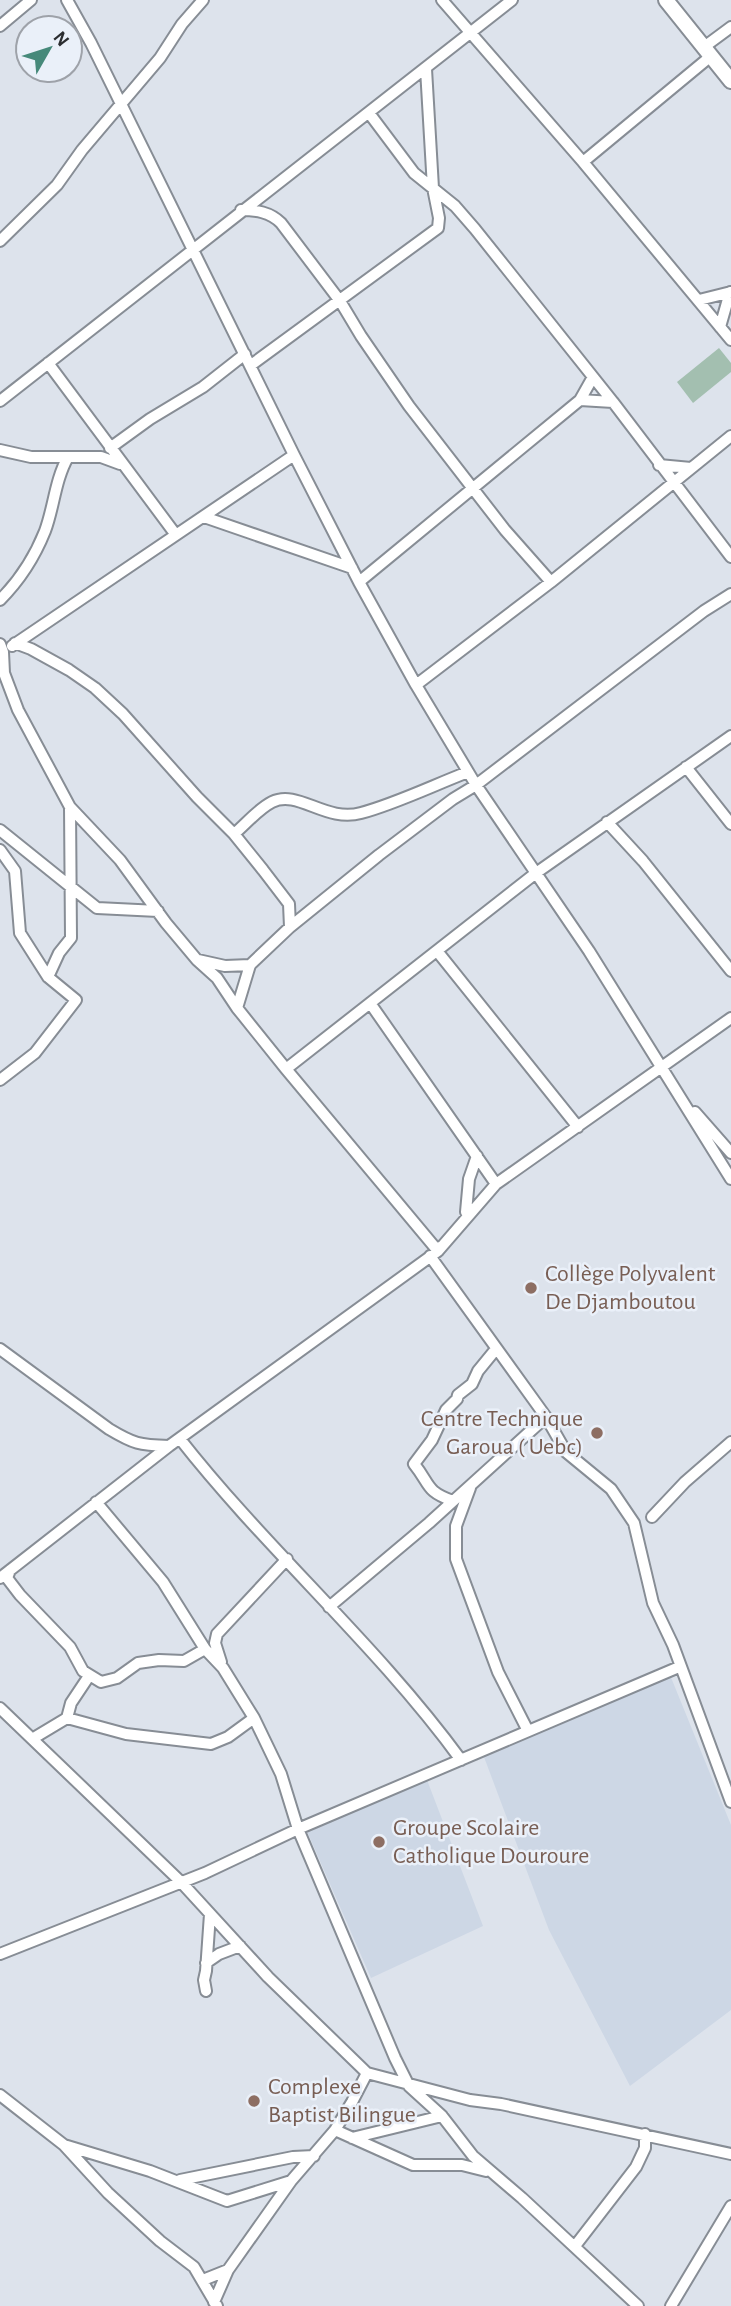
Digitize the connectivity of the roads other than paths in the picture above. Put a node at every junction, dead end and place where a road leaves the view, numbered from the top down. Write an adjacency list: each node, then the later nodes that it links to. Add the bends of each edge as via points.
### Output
1 (31, 0): 7 (street)
2 (66, 0): 13 (street)
3 (203, 0): 13 (street)
4 (442, 0): 9 (street)
5 (512, 0): 9 (street)
6 (666, 0): 10 (main road)
7 (0, 26)
8 (731, 27): 10 (street)
9 (468, 33): 11 (street); 15 (street)
10 (708, 51): 12 (main road); 15 (street)
11 (426, 69): 14 (street); 16 (street)
12 (731, 81)
13 (122, 105): 18 (street, via 57,185); 19 (street)
14 (369, 113): 16 (street, via 414,173); 17 (street)
15 (583, 162): 21 (street)
16 (433, 188): 22 (street, via 438,228); 28 (street, via 455,206)
17 (241, 210): 19 (street); 22 (street, via 274,216)
18 (0, 241)
19 (192, 250): 25 (street); 26 (street)
20 (731, 292): 21 (street); 23 (street)
21 (699, 300): 23 (street)
22 (340, 301): 27 (street); 41 (street, via 384,370)
23 (720, 327): 24 (street)
24 (731, 340)
25 (245, 354): 27 (street); 33 (street)
26 (48, 363): 30 (street); 33 (street)
27 (251, 365): 35 (street)
28 (593, 377): 29 (street); 31 (street)
29 (580, 400): 31 (street); 41 (street)
30 (0, 401)
31 (613, 402): 38 (street)
32 (731, 436): 39 (street)
33 (110, 448): 37 (street)
34 (0, 450): 36 (street, via 31,457)
35 (294, 455): 42 (street); 45 (street)
36 (68, 457): 37 (street, via 102,457); 49 (street, via 45,530 28,565)
37 (122, 465): 43 (street)
38 (659, 465): 39 (street); 40 (street)
39 (691, 468): 40 (street)
40 (673, 482): 44 (street); 47 (street)
41 (473, 487): 46 (street); 47 (street)
42 (204, 517): 43 (street); 45 (street)
43 (176, 535): 50 (street)
44 (731, 557)
45 (352, 568): 46 (street)
46 (359, 582): 52 (street)
47 (551, 582): 52 (street)
48 (731, 594): 56 (street)
49 (0, 600)
50 (15, 643): 51 (street); 61 (street, via 95,688)
51 (1, 650): 57 (street, via 18,710)
52 (416, 685): 55 (street)
53 (731, 736): 54 (street)
54 (686, 767): 58 (street); 59 (street)
55 (468, 772): 56 (street); 61 (street, via 359,814 325,813 285,798 265,806)
56 (476, 785): 63 (street); 66 (street)
57 (70, 807): 64 (street); 67 (street, via 120,860)
58 (607, 822): 63 (street); 72 (street)
59 (731, 824)
60 (0, 830): 64 (street)
61 (234, 834): 65 (street)
62 (0, 850): 73 (street, via 15,871 20,933)
63 (536, 873): 69 (street); 77 (street)
64 (71, 888): 67 (street, via 97,908); 73 (street, via 71,938)
65 (289, 904): 66 (street); 68 (street)
66 (314, 908): 68 (street)
67 (158, 911): 70 (street)
68 (290, 927): 71 (street)
69 (437, 951): 74 (street); 81 (street)
70 (197, 960): 71 (street); 75 (street, via 217,978)
71 (250, 965): 75 (street)
72 (731, 971)
73 (48, 977): 79 (street, via 76,1000 35,1053)
74 (370, 1003): 78 (street); 83 (street)
75 (237, 1007): 78 (street)
76 (731, 1018): 77 (street)
77 (663, 1067): 80 (street); 81 (street)
78 (286, 1069): 87 (street)
79 (3, 1072)
80 (682, 1101): 82 (street); 84 (street)
81 (578, 1127): 85 (street)
82 (731, 1153)
83 (477, 1156): 85 (street); 86 (street)
84 (731, 1178)
85 (495, 1183): 86 (street, via 481,1192); 87 (street)
86 (466, 1212): 87 (street)
87 (434, 1254): 89 (street); 91 (street)
88 (0, 1349): 93 (street, via 125,1439 140,1445)
89 (496, 1349): 90 (street); 95 (street, via 472,1384 446,1410 414,1464 430,1490)
90 (546, 1418): 94 (street); 103 (street, via 566,1452 611,1489 635,1523 653,1603)
91 (180, 1438): 93 (street); 98 (street)
92 (731, 1442): 97 (street)
93 (169, 1446): 96 (street)
94 (472, 1485): 95 (street); 109 (street, via 456,1526 456,1559 498,1672)
95 (453, 1501): 101 (street)
96 (96, 1502): 99 (street); 102 (street, via 163,1582)
97 (652, 1517)
98 (286, 1559): 101 (street); 104 (street, via 217,1634 215,1643)
99 (10, 1570): 100 (street); 105 (street, via 7,1578 71,1647)
100 (0, 1578)
101 (328, 1607): 111 (street, via 386,1667)
102 (205, 1649): 104 (street); 105 (street, via 184,1661 138,1663 108,1681)
103 (679, 1667): 109 (street); 112 (street)
104 (223, 1668): 108 (street)
105 (89, 1676): 107 (street)
106 (1, 1710): 110 (street)
107 (67, 1718): 108 (street, via 126,1734 211,1744); 110 (street)
108 (254, 1718): 113 (street, via 281,1774)
109 (528, 1731): 111 (street)
110 (32, 1739): 114 (street)
111 (461, 1760): 113 (street)
112 (731, 1802)
113 (299, 1829): 114 (street); 121 (street)
114 (181, 1882): 115 (street); 117 (street)
115 (210, 1914): 116 (street); 118 (street)
116 (240, 1947): 118 (street); 120 (street)
117 (0, 1954)
118 (206, 1963): 119 (street)
119 (206, 1991)
120 (367, 2073): 121 (street); 124 (street)
121 (409, 2086): 123 (street); 125 (street)
122 (0, 2095): 127 (street)
123 (442, 2116): 126 (street); 130 (street)
124 (335, 2130): 126 (street); 129 (street)
125 (645, 2134): 128 (street); 134 (street, via 645,2148 636,2167)
126 (352, 2138): 130 (street, via 413,2165 470,2166)
127 (64, 2145): 131 (street); 136 (street)
128 (731, 2154)
129 (313, 2156): 131 (street); 132 (street)
130 (492, 2174): 134 (street)
131 (177, 2180): 132 (street, via 227,2200)
132 (291, 2181): 135 (street)
133 (731, 2206): 139 (street)
134 (575, 2246): 138 (street)
135 (228, 2270): 136 (street); 137 (street)
136 (203, 2280): 137 (street)
137 (215, 2304)
138 (638, 2306)
139 (671, 2306)

